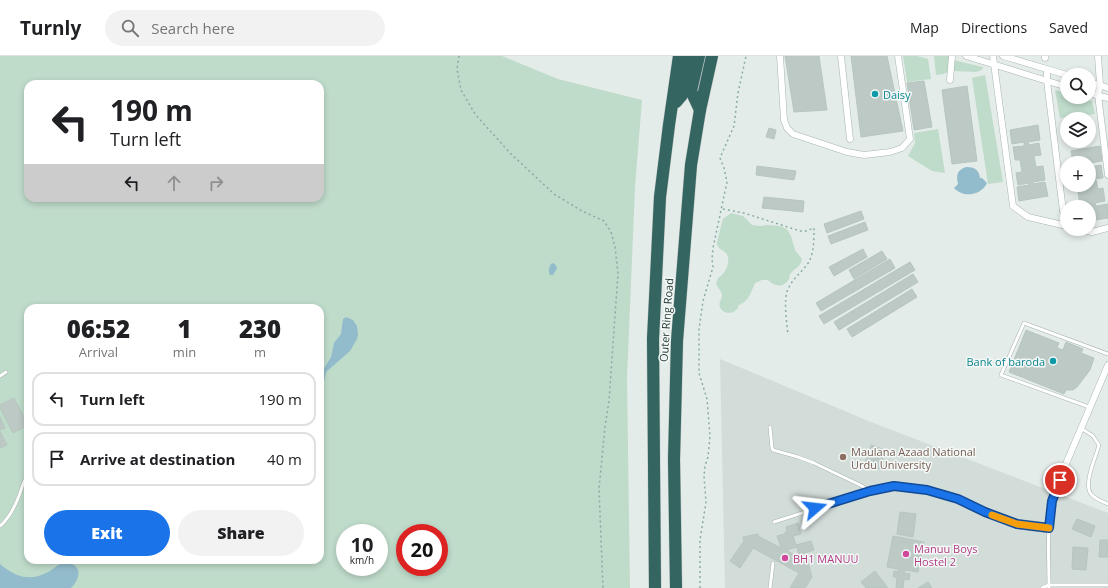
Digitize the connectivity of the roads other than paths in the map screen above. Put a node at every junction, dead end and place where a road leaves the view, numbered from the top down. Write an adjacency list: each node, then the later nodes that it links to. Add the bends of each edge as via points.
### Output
1 (679, 56): 25 (highway, Outer Ring Road)
2 (689, 56): 16 (highway)
3 (699, 56): 16 (highway)
4 (712, 56): 26 (highway, Outer Ring Road)
5 (780, 56): 7 (street, via 784,120 787,128 793,134 864,155 902,148 910,138)
6 (841, 56): 27 (street)
7 (898, 56)
8 (952, 56): 17 (street)
9 (966, 56): 13 (street)
10 (993, 56): 13 (street)
11 (1003, 56): 14 (street)
12 (1098, 56): 21 (street)
13 (993, 64): 18 (street); 30 (street, via 1013,206 1028,217)
14 (1047, 70): 15 (street); 18 (street)
15 (1060, 74)
16 (690, 76): 25 (highway, via 682,95); 26 (highway, via 691,91)
17 (950, 80)
18 (1047, 81): 20 (street); 29 (street)
19 (1096, 84): 21 (street)
20 (1060, 85)
21 (1100, 85): 22 (street); 23 (street)
22 (1108, 88)
23 (1098, 95): 24 (street); 28 (street)
24 (1108, 98)
25 (671, 110): 50 (highway, Outer Ring Road, via 660,197 653,339)
26 (700, 110): 51 (highway, Outer Ring Road, via 691,165 677,349 674,459)
27 (850, 139)
28 (1108, 174)
29 (1062, 200)
30 (1060, 224)
31 (1108, 228): 32 (street)
32 (1096, 231)
33 (1108, 354): 37 (lane, via 1024,323 1001,375)
34 (1108, 365): 37 (street)
35 (6, 372): 36 (lane)
36 (0, 376)
37 (1090, 408): 39 (street)
38 (770, 427): 41 (lane, via 773,450 803,459)
39 (1081, 428): 42 (street); 43 (lane, via 1099,445 1088,482 1089,490 1092,495)
40 (24, 481): 45 (lane, via 9,516)
41 (870, 491): 44 (lane); 46 (lane, via 894,486 927,490 958,499 1017,524)
42 (1054, 492): 46 (lane)
43 (1108, 504)
44 (774, 522)
45 (0, 526)
46 (1049, 528): 49 (lane)
47 (773, 563): 52 (lane)
48 (1108, 585): 49 (lane)
49 (1049, 587): 53 (lane)
50 (655, 588)
51 (676, 588)
52 (770, 588)
53 (1042, 588)

